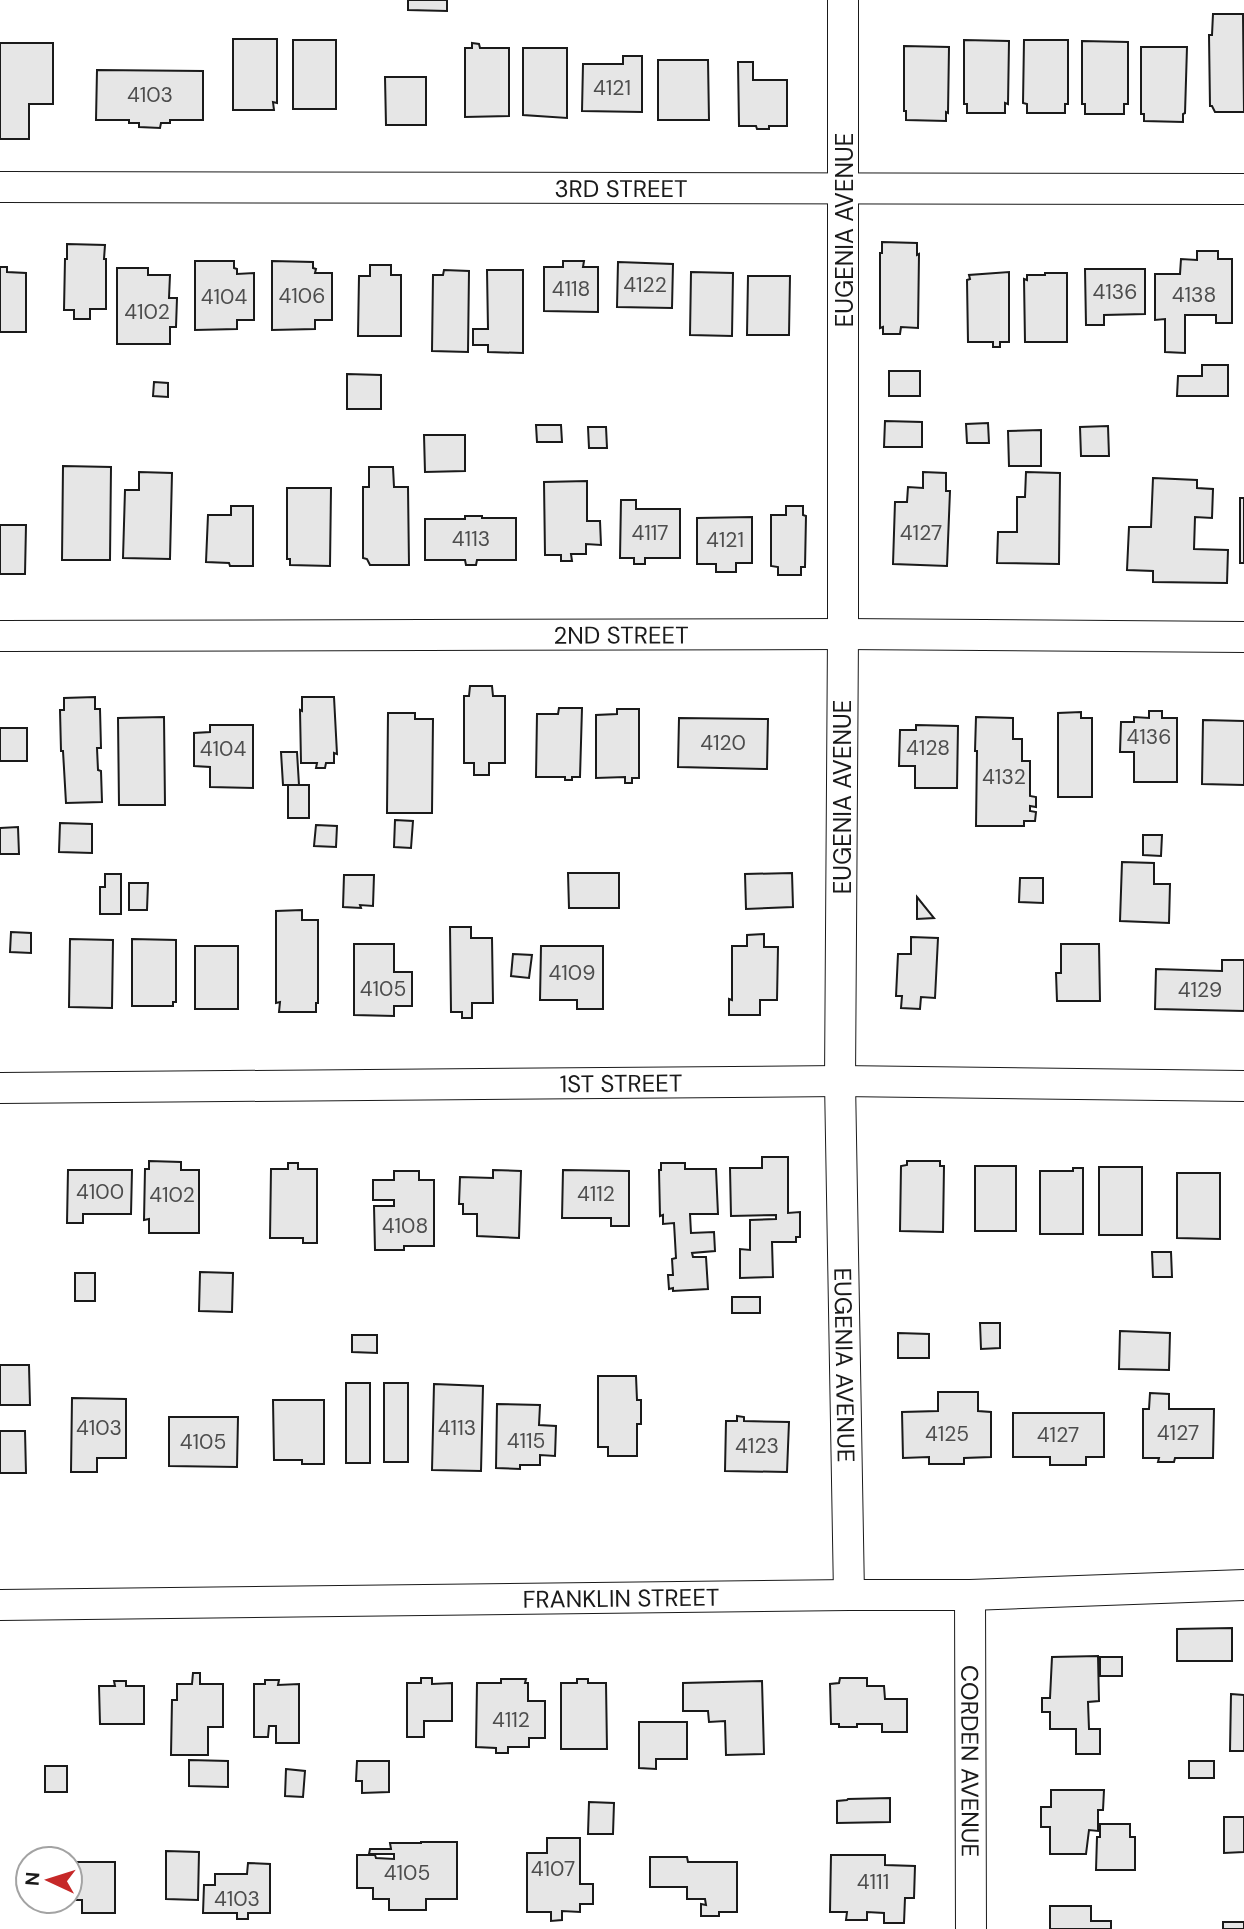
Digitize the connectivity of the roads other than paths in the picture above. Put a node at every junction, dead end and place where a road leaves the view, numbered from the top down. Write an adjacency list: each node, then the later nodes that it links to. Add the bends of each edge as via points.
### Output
1 (843, 0): 3 (street, EUGENIA AVENUE)
2 (0, 187): 3 (street, 3RD STREET)
3 (844, 189): 4 (street, 3RD STREET); 5 (street, EUGENIA AVENUE)
4 (1244, 189)
5 (843, 634): 6 (street, 2ND STREET); 7 (street, 2ND STREET); 8 (street, EUGENIA AVENUE)
6 (0, 636)
7 (1244, 637)
8 (839, 1081): 9 (street, 1ST STREET); 10 (street, 1ST STREET); 12 (street, EUGENIA AVENUE)
9 (1244, 1086)
10 (0, 1088)
11 (1244, 1585): 13 (street, FRANKLIN STREET)
12 (849, 1595): 13 (street, FRANKLIN STREET); 14 (street, FRANKLIN STREET)
13 (970, 1595): 15 (street, CORDEN AVENUE)
14 (0, 1605)
15 (971, 1929)

